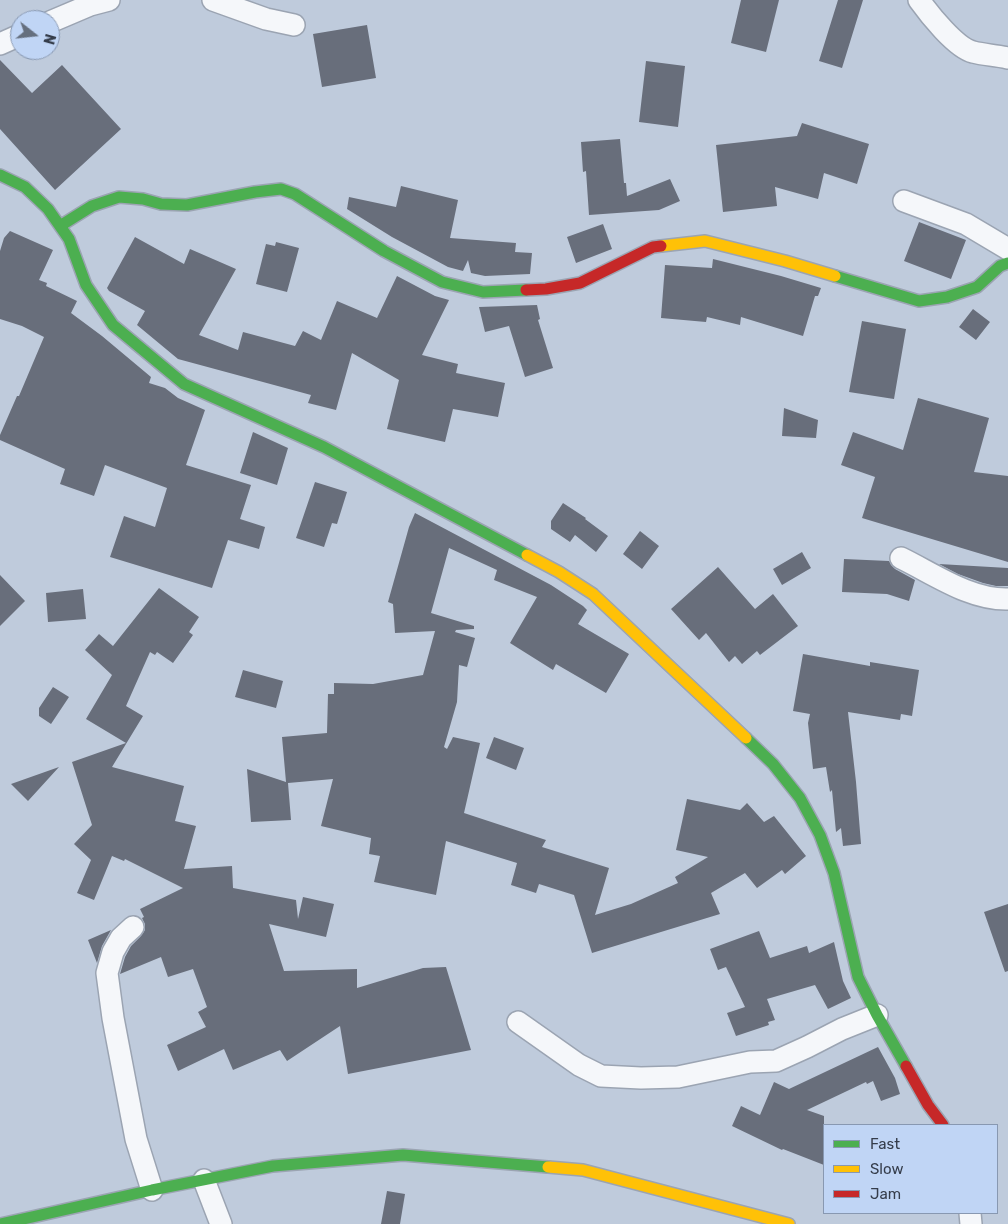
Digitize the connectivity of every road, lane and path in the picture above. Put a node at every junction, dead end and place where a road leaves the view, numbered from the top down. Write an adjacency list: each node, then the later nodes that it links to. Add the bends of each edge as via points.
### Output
1 (109, 0): 4 (street)
2 (214, 0): 5 (street, via 266,19)
3 (919, 0): 6 (street, via 952,39 971,52)
4 (60, 18)
5 (294, 25)
6 (1008, 58)
7 (0, 175): 9 (street, via 24,186)
8 (904, 201): 10 (street, via 966,224)
9 (60, 226): 11 (street, via 92,206 119,197 187,205 281,189 295,194 384,251 442,282 483,292 546,289 580,283 653,247 705,241 786,261 920,301 947,297 977,286); 15 (street, via 69,239 86,284 113,326 184,384 324,447 559,572 593,594 773,764 800,798 820,835 834,873 858,978)
10 (1008, 249)
11 (1008, 263)
12 (902, 558): 13 (street, via 976,595)
13 (1008, 599)
14 (133, 926): 19 (street, via 121,938 107,973 136,1140)
15 (877, 1015): 16 (street, via 776,1061 750,1062 678,1078 601,1076 579,1065); 17 (street)
16 (518, 1022)
17 (942, 1124)
18 (204, 1180): 19 (street); 21 (street); 22 (street, via 273,1166 403,1155 584,1170)
19 (152, 1190): 20 (street)
20 (1, 1224)
21 (221, 1224)
22 (788, 1224)

